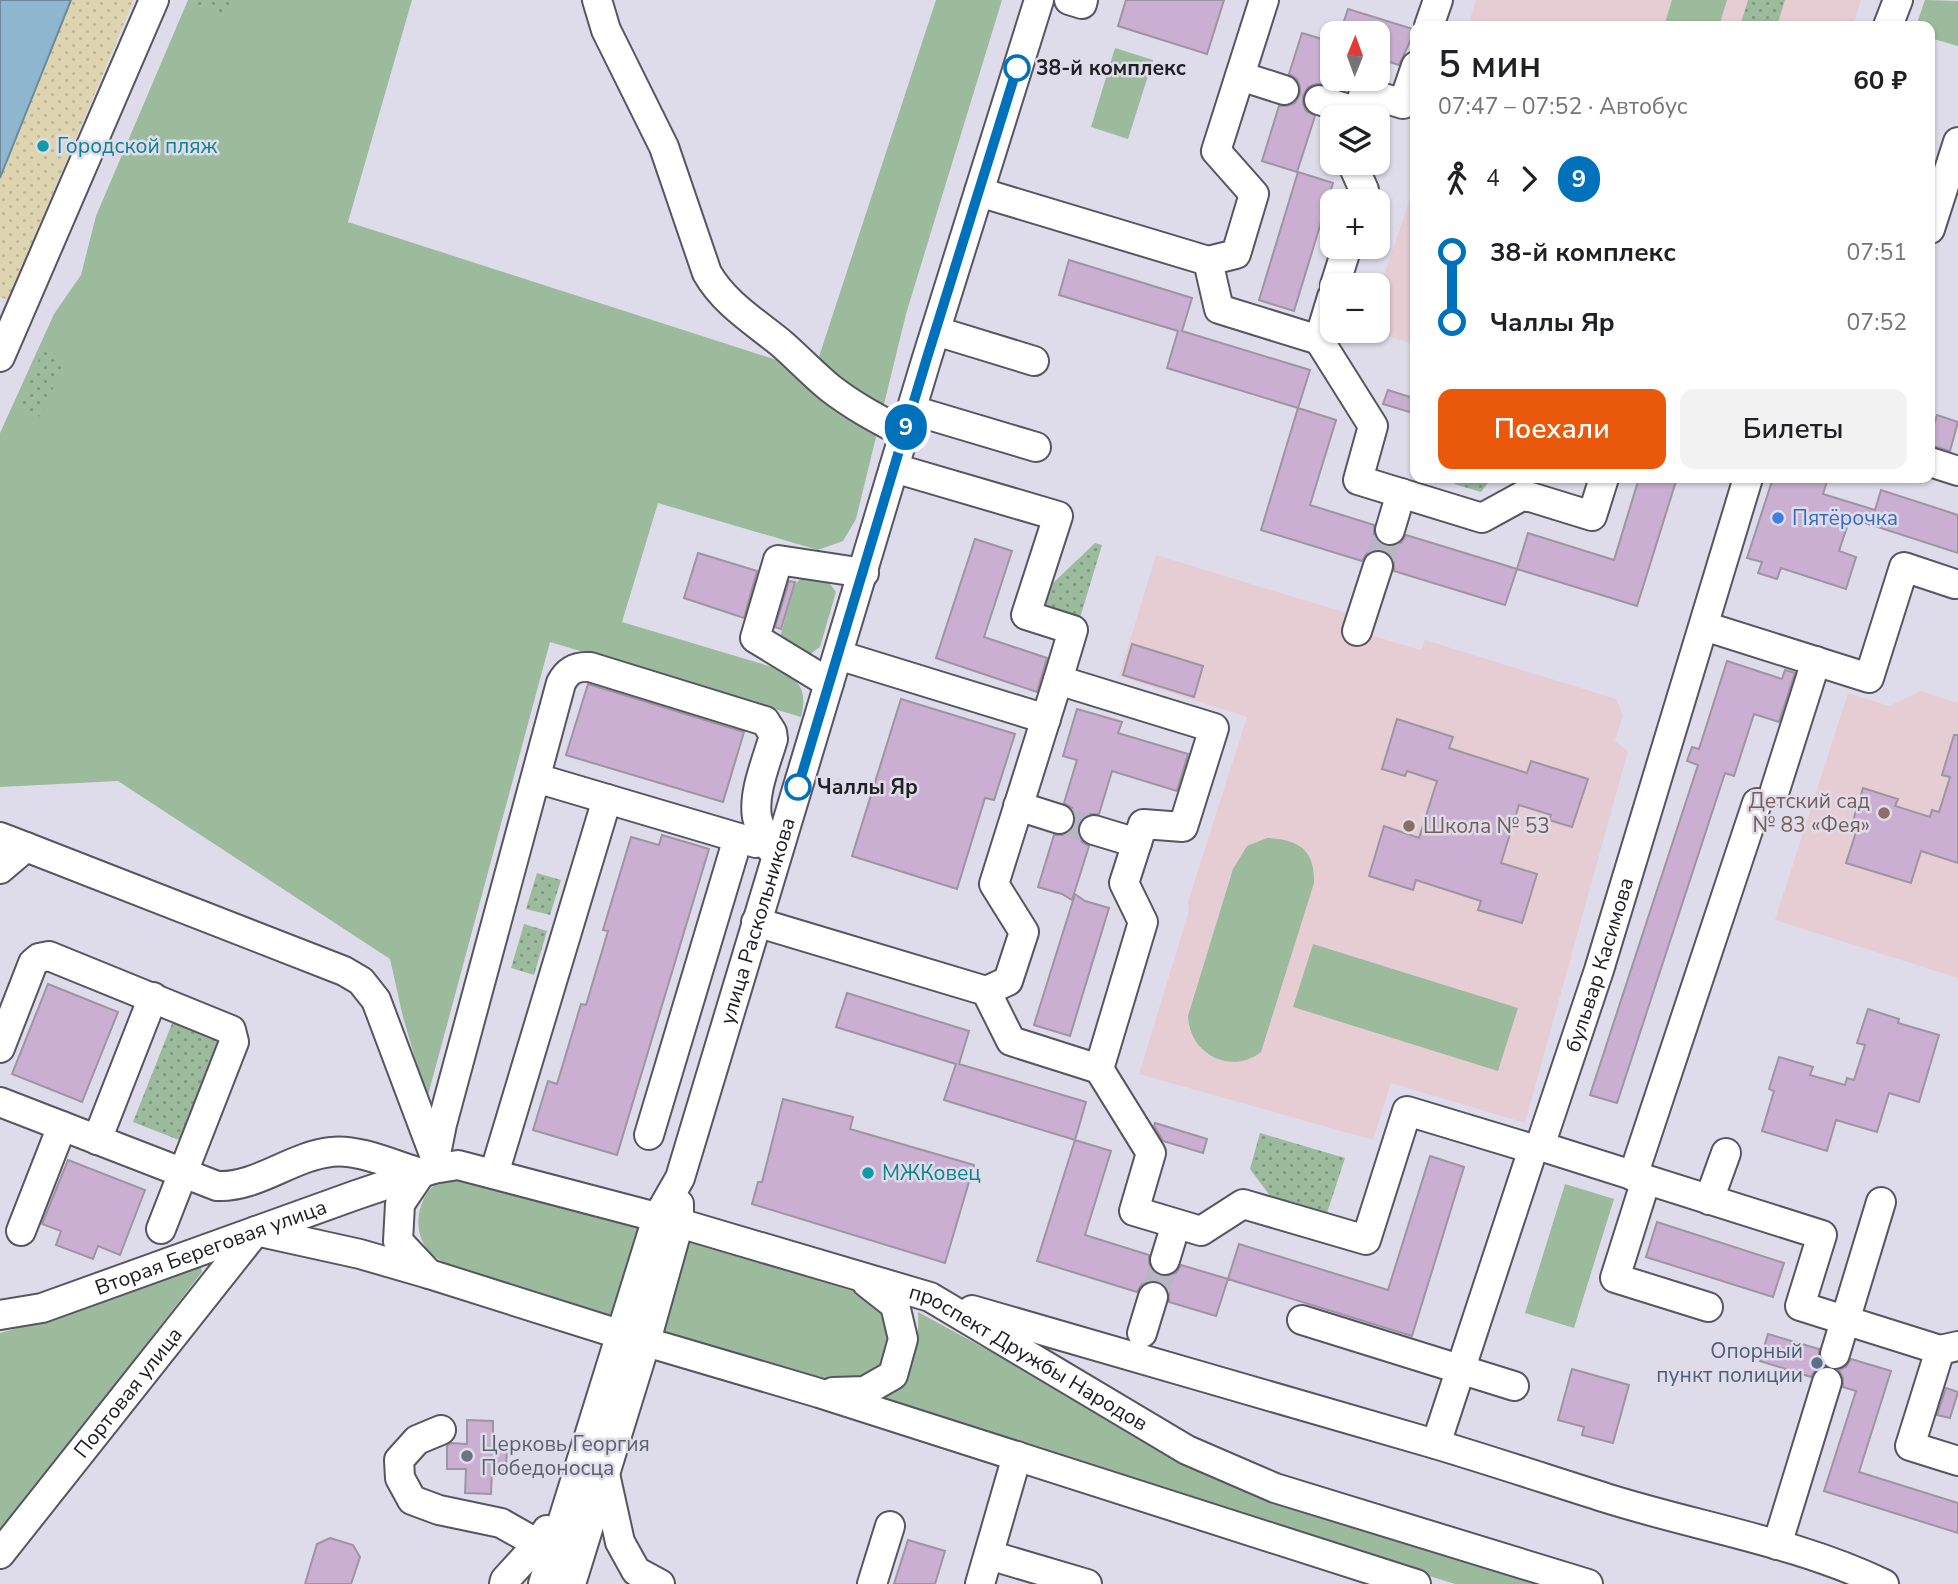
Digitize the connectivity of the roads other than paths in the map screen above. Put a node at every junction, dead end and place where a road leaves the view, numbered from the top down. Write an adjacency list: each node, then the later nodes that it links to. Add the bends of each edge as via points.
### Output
1 (154, 0): 24 (street)
2 (597, 0): 26 (street, via 606,30 664,147 707,273 717,289 859,409)
3 (1039, 0): 18 (street, улица Раскольникова)
4 (1069, 0): 5 (street, via 1082,4)
5 (1083, 0)
6 (1264, 0): 11 (street)
7 (1438, 0): 9 (street)
8 (1898, 0): 10 (street)
9 (1431, 21)
10 (1890, 21)
11 (1240, 76): 13 (street); 20 (street, via 1216,151 1254,194 1236,254)
12 (1410, 84): 16 (street, via 1403,104 1364,92)
13 (1284, 90)
14 (1320, 100): 15 (street)
15 (1333, 105)
16 (1361, 105)
17 (1958, 142): 19 (street)
18 (979, 192): 20 (street); 21 (street, улица Раскольникова)
19 (1935, 213)
20 (1208, 261): 23 (street, via 1219,309)
21 (936, 331): 25 (street); 26 (street, улица Раскольникова)
22 (1320, 337): 23 (street)
23 (1319, 340): 33 (street, via 1373,426 1358,480)
24 (0, 357)
25 (1034, 361)
26 (908, 421): 27 (street); 29 (street, улица Раскольникова)
27 (1036, 447)
28 (1935, 464): 30 (street)
29 (894, 468): 36 (street, улица Раскольникова); 42 (street, via 1058,516 1026,615 1073,630)
30 (1958, 471)
31 (1602, 483): 33 (street, via 1592,516 1524,495 1482,518)
32 (1747, 483): 38 (street, бульвар Касимова)
33 (1401, 493): 34 (street)
34 (1390, 530)
35 (1378, 566): 39 (street)
36 (863, 573): 40 (street, улица Раскольникова); 43 (street, via 778,560 755,638)
37 (1955, 584): 41 (street, via 1904,567 1869,678)
38 (1704, 626): 41 (street); 64 (street, бульвар Касимова, via 1599,970)
39 (1357, 631)
40 (838, 655): 43 (street, улица Раскольникова); 44 (street)
41 (1816, 661): 69 (street, via 1766,796)
42 (1058, 680): 44 (street); 52 (street, via 1214,728 1184,827 1143,824)
43 (829, 682): 53 (street, улица Раскольникова)
44 (1046, 719): 47 (street)
45 (536, 778): 46 (street); 53 (street, via 565,676 582,666 615,675 758,718 769,726 773,740 756,810 758,823); 66 (street)
46 (607, 799): 50 (street); 68 (street)
47 (1018, 806): 48 (street); 56 (street, via 994,884 1024,932 1008,981)
48 (1059, 818)
49 (1094, 830): 52 (street)
50 (738, 838): 53 (street); 62 (street)
51 (13, 842): 54 (street); 66 (street, via 361,981 376,1000)
52 (1136, 843): 59 (street, via 1124,883 1143,922)
53 (774, 849): 55 (street, улица Раскольникова)
54 (0, 869)
55 (757, 922): 56 (street); 72 (street, улица Раскольникова)
56 (986, 992): 59 (street, via 1011,1041)
57 (153, 997): 58 (street, via 43,956 33,963); 63 (street); 67 (street, via 228,1027 234,1037)
58 (0, 1048)
59 (1099, 1069): 73 (street, via 1151,1153 1134,1211)
60 (0, 1102): 61 (street, проспект Дружбы Народов)
61 (62, 1126): 63 (street, проспект Дружбы Народов); 75 (street)
62 (649, 1135)
63 (97, 1140): 67 (street, проспект Дружбы Народов)
64 (1536, 1148): 69 (street); 73 (street, via 1407,1111 1366,1240 1243,1204 1201,1231); 90 (street, бульвар Касимова)
65 (1726, 1153): 70 (street)
66 (437, 1166): 67 (street, проспект Дружбы Народов, via 337,1151 230,1186); 68 (street, проспект Дружбы Народов); 76 (street, Вторая Береговая улица); 78 (street, via 400,1204 398,1241)
67 (182, 1174): 74 (street)
68 (494, 1174): 72 (street, проспект Дружбы Народов)
69 (1639, 1178): 70 (street); 82 (street, via 1615,1278)
70 (1709, 1200): 85 (street, via 1822,1235 1800,1306)
71 (1881, 1202): 85 (street)
72 (668, 1221): 79 (street, проспект Дружбы Народов); 87 (street, улица Раскольникова)
73 (1176, 1224): 77 (street)
74 (161, 1229)
75 (21, 1231)
76 (256, 1231): 78 (street); 83 (street, Вторая Береговая улица, via 42,1308); 103 (street, Портовая улица)
77 (1165, 1260)
78 (429, 1274): 87 (street)
79 (858, 1275): 80 (street, проспект Дружбы Народов); 93 (street, via 895,1305 903,1339 893,1375 865,1391)
80 (930, 1297): 95 (street); 113 (street, проспект Дружбы Народов, via 1187,1450 1275,1488)
81 (1153, 1297): 86 (street)
82 (1708, 1307)
83 (0, 1315)
84 (1302, 1320): 90 (street)
85 (1845, 1320): 88 (street); 89 (street)
86 (1142, 1333)
87 (632, 1337): 93 (street); 98 (street); 99 (street)
88 (1949, 1348): 97 (street, via 1910,1446)
89 (1835, 1354)
90 (1460, 1368): 92 (street); 95 (street, бульвар Касимова)
91 (1827, 1382): 102 (street)
92 (1514, 1386)
93 (819, 1393): 96 (street)
94 (441, 1430): 101 (street, via 417,1440 399,1460 400,1478 412,1500 501,1523)
95 (1436, 1444): 102 (street)
96 (1017, 1456): 104 (street); 112 (street)
97 (1958, 1461)
98 (605, 1473): 107 (street); 108 (street, via 620,1542 636,1571)
99 (571, 1492): 101 (street); 106 (street)
100 (890, 1525): 109 (street)
101 (538, 1544): 105 (street)
102 (1777, 1545): 114 (street)
103 (0, 1554)
104 (989, 1555): 110 (street); 111 (street)
105 (504, 1584)
106 (543, 1584)
107 (571, 1584)
108 (660, 1584)
109 (872, 1584)
110 (980, 1584)
111 (1087, 1584)
112 (1416, 1584)
113 (1588, 1584)
114 (1884, 1584)

